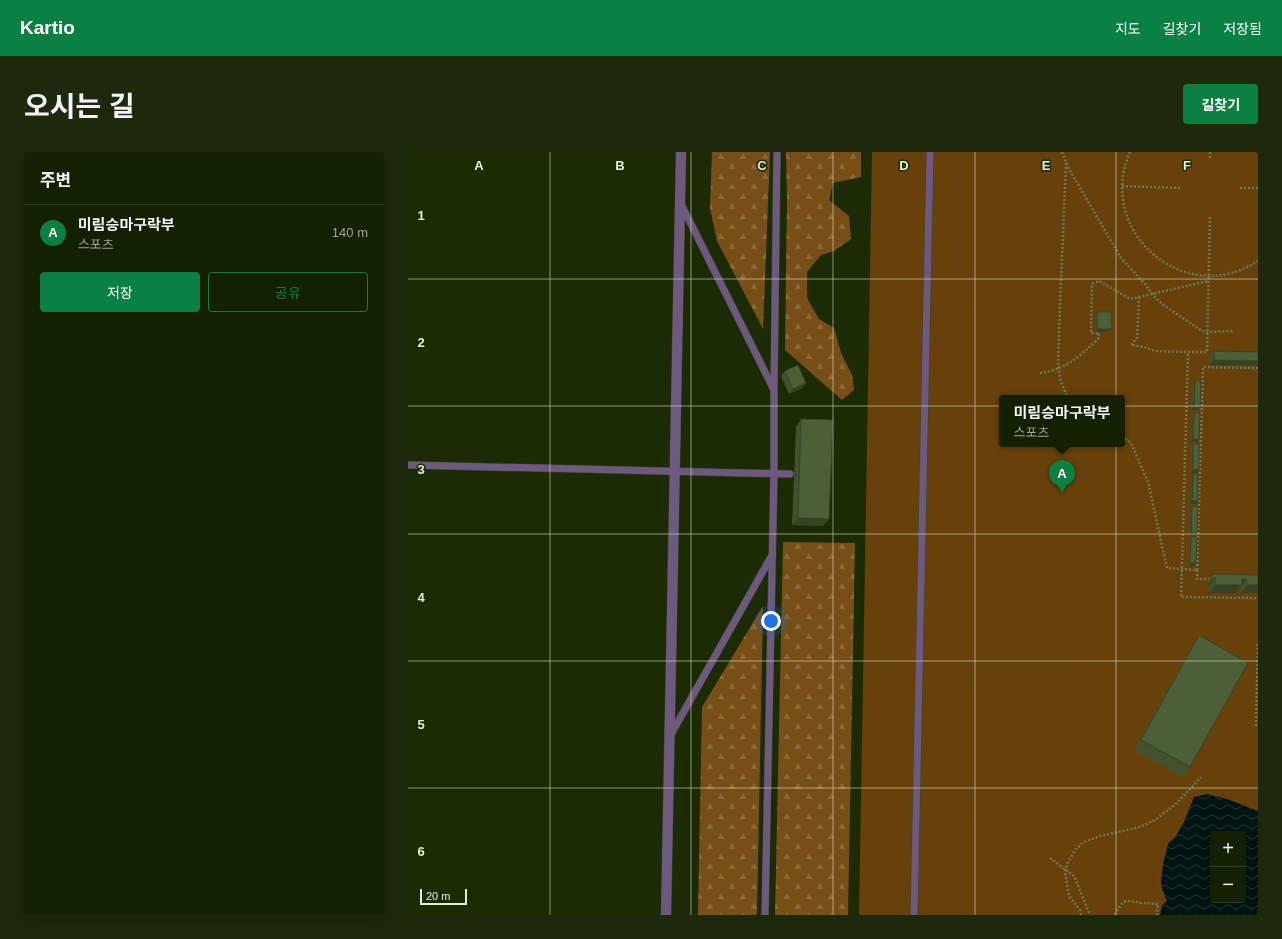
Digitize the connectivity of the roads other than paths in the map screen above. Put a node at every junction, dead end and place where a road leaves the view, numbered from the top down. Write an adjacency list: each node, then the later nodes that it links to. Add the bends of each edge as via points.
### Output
1 (682, 152): 4 (street)
2 (777, 152): 5 (lane)
3 (930, 152): 14 (lane)
4 (680, 203): 5 (lane); 7 (street)
5 (774, 390): 8 (lane)
6 (408, 465): 7 (lane)
7 (675, 471): 8 (lane); 11 (street)
8 (774, 473): 9 (lane); 10 (lane)
9 (790, 474)
10 (772, 555): 11 (lane); 13 (lane)
11 (670, 737): 12 (street)
12 (666, 915)
13 (766, 915)
14 (914, 915)

